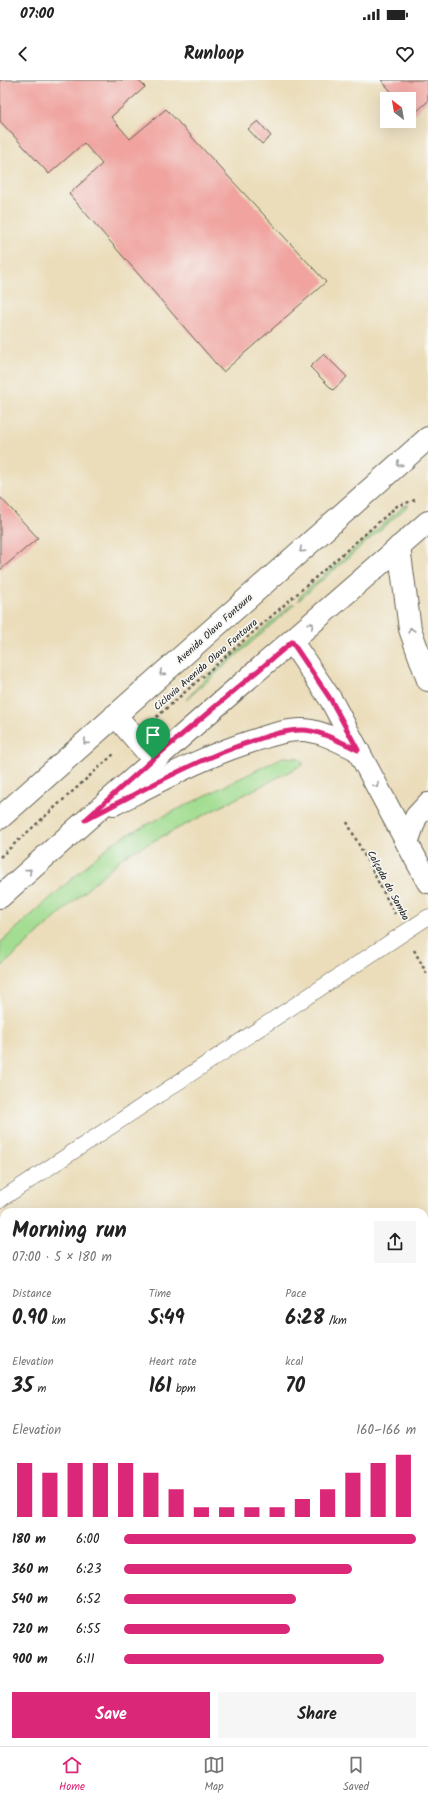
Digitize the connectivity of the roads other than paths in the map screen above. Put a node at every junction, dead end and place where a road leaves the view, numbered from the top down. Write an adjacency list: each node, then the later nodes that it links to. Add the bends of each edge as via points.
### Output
1 (428, 438): 6 (main road, Avenida Olavo Fontoura, one-way to 6)
2 (428, 522): 3 (main road)
3 (400, 547): 4 (main road, one-way to 3); 5 (main road, one-way to 3, via 410,629)
4 (292, 642): 7 (main road, via 331,700); 8 (main road)
5 (428, 680)
6 (115, 715): 8 (main road); 10 (main road, Avenida Olavo Fontoura, one-way to 10)
7 (358, 750): 11 (main road, via 324,734 301,730 274,734 190,765); 12 (main road, one-way to 12)
8 (153, 759): 11 (main road)
9 (428, 804): 12 (main road, via 416,817)
10 (0, 818)
11 (85, 820): 14 (main road, one-way to 11)
12 (407, 843): 13 (main road)
13 (428, 882)
14 (0, 897)
15 (428, 917): 16 (lane)
16 (0, 1200)

